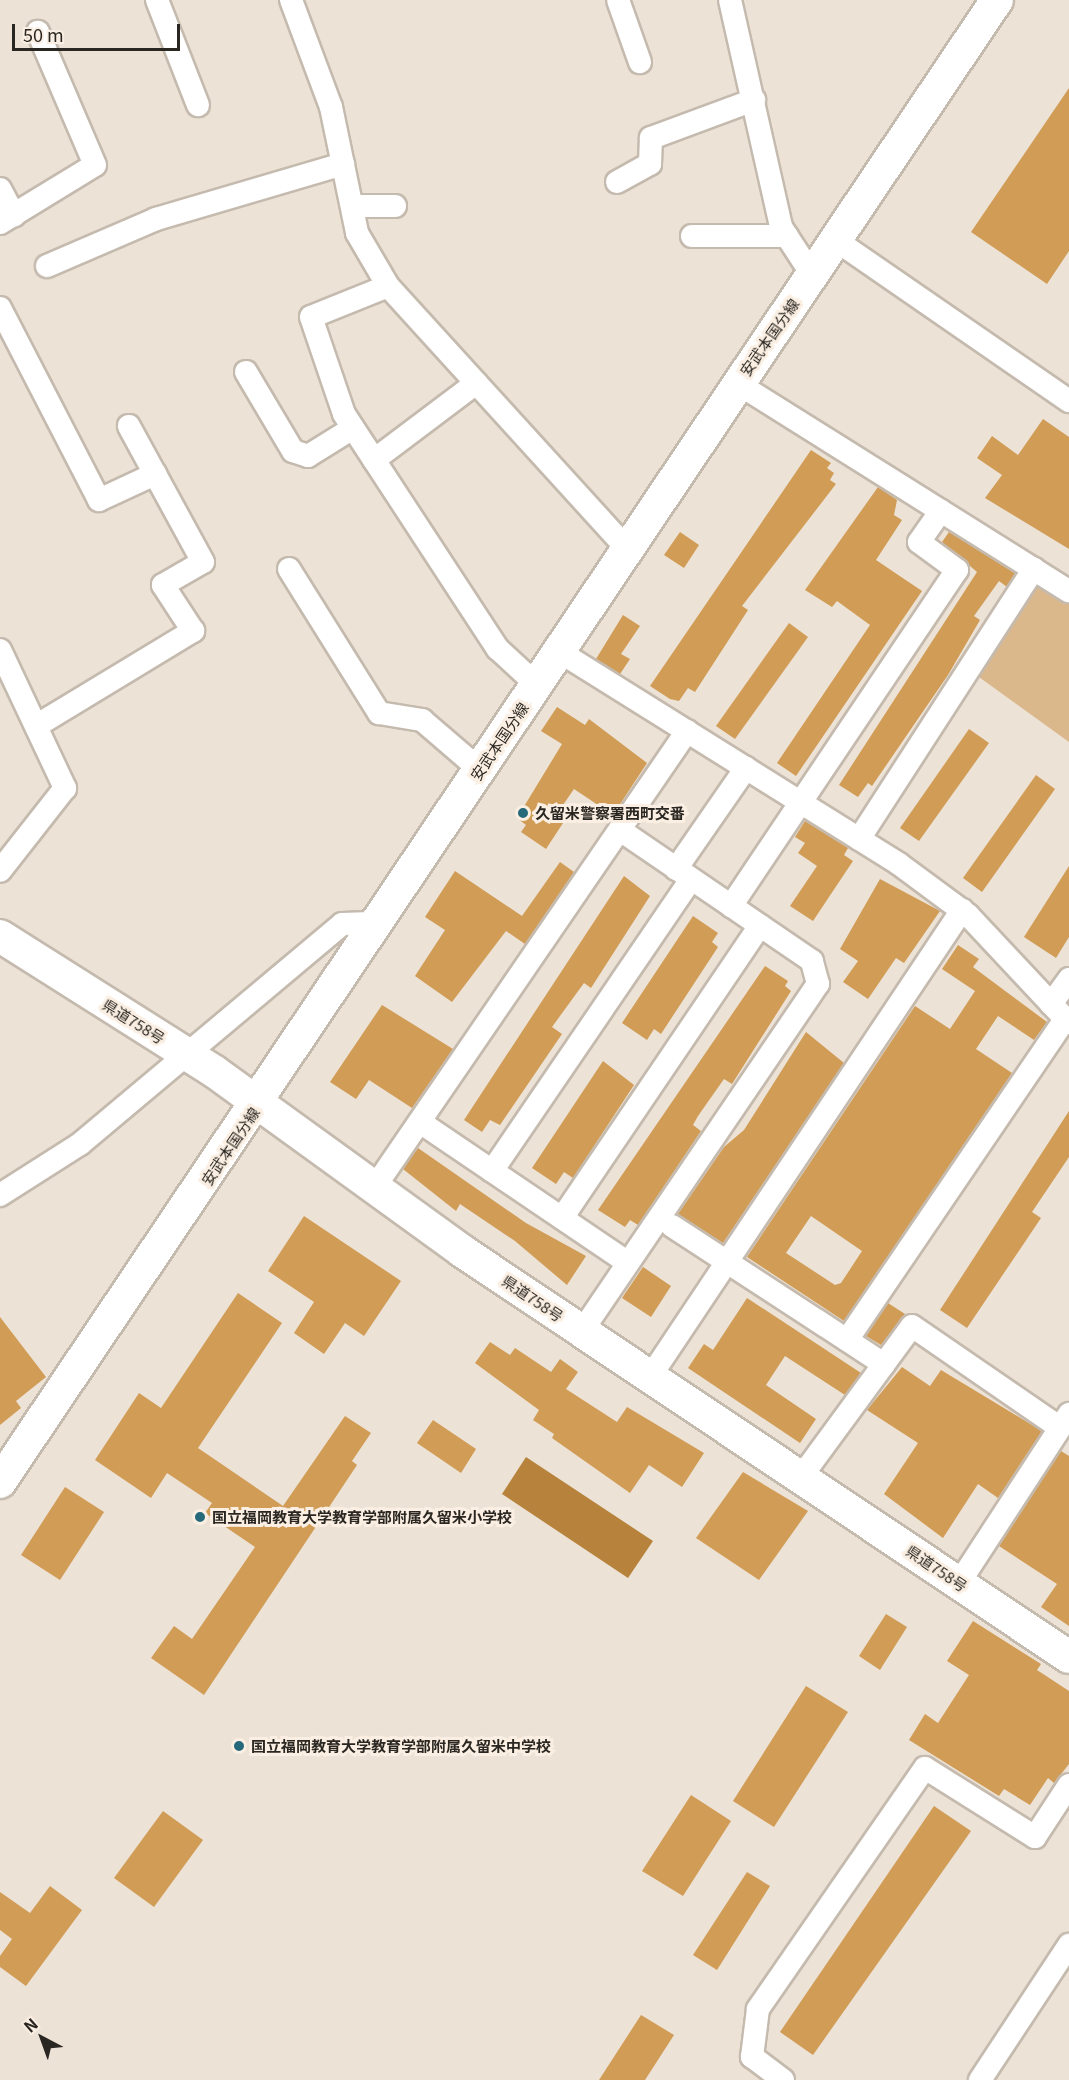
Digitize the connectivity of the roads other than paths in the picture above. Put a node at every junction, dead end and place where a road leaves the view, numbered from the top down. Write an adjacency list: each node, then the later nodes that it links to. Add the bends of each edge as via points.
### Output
1 (157, 0): 9 (street)
2 (291, 0): 10 (street, via 331,107)
3 (618, 0): 7 (street)
4 (730, 0): 8 (street)
5 (998, 0): 18 (main road, 安武本国分線)
6 (38, 32): 15 (street, via 95,165)
7 (640, 62)
8 (754, 100): 11 (street, via 651,138 650,164); 17 (street)
9 (198, 105)
10 (343, 164): 13 (street); 19 (street, via 156,219)
11 (617, 182)
12 (0, 189): 15 (street)
13 (352, 206): 14 (street); 21 (street, via 357,233)
14 (395, 206)
15 (7, 219)
16 (692, 236): 17 (street)
17 (787, 236): 20 (street)
18 (837, 241): 20 (main road, 安武本国分線); 26 (street)
19 (47, 266)
20 (813, 276): 25 (main road, 安武本国分線)
21 (388, 286): 24 (street); 28 (street, via 311,317)
22 (0, 308): 30 (street, via 99,500)
23 (246, 372): 28 (street, via 293,451 308,456)
24 (476, 383): 29 (street); 32 (street)
25 (737, 383): 31 (street); 32 (main road, 安武本国分線)
26 (1069, 401)
27 (129, 426): 30 (street)
28 (353, 428): 29 (street)
29 (374, 460): 38 (street, via 498,649)
30 (155, 474): 39 (street, via 203,562 163,585 193,631)
31 (941, 511): 34 (street); 43 (street, via 919,542 957,570)
32 (627, 549): 37 (main road, 安武本国分線)
33 (289, 569): 42 (street, via 379,713 423,720)
34 (1034, 569): 35 (street); 45 (street)
35 (1069, 591)
36 (0, 650): 39 (street)
37 (560, 652): 38 (main road, 安武本国分線); 40 (street)
38 (537, 685): 42 (main road, 安武本国分線)
39 (36, 726): 46 (street, via 65,788)
40 (687, 731): 41 (street); 44 (street)
41 (746, 768): 43 (street); 47 (street)
42 (479, 770): 50 (main road, 安武本国分線)
43 (804, 804): 45 (street); 48 (street)
44 (620, 830): 47 (street); 57 (street)
45 (859, 839): 49 (street)
46 (0, 871)
47 (683, 874): 48 (street); 58 (street)
48 (731, 906): 51 (street)
49 (962, 910): 54 (street); 63 (street)
50 (378, 923): 55 (street, via 342,924); 56 (main road, 安武本国分線)
51 (760, 926): 61 (street); 64 (street, via 812,961 818,984)
52 (0, 936): 55 (main road, 県道758号)
53 (1069, 979): 54 (street)
54 (1062, 1016): 66 (street)
55 (186, 1054): 56 (main road, 県道758号); 60 (street, via 80,1144)
56 (258, 1104): 59 (main road, 県道758号); 71 (main road, 安武本国分線)
57 (420, 1122): 58 (street); 59 (street)
58 (492, 1171): 61 (street)
59 (374, 1188): 65 (main road, 県道758号)
60 (0, 1195)
61 (562, 1218): 64 (street)
62 (672, 1226): 63 (street)
63 (727, 1262): 66 (street); 68 (street)
64 (628, 1263): 65 (street)
65 (582, 1331): 68 (main road, 県道758号)
66 (847, 1340): 67 (street)
67 (884, 1364): 69 (street, via 912,1326); 70 (street)
68 (650, 1377): 70 (main road, 県道758号)
69 (1064, 1421): 72 (street)
70 (801, 1477): 72 (main road, 県道758号)
71 (0, 1480)
72 (959, 1583): 73 (main road, 県道758号)
73 (1069, 1657)
74 (1069, 1785): 76 (street, via 1035,1837 925,1768 758,2009 752,2057)
75 (1068, 1948): 78 (street)
76 (755, 2072): 77 (street)
77 (783, 2080)
78 (980, 2080)

